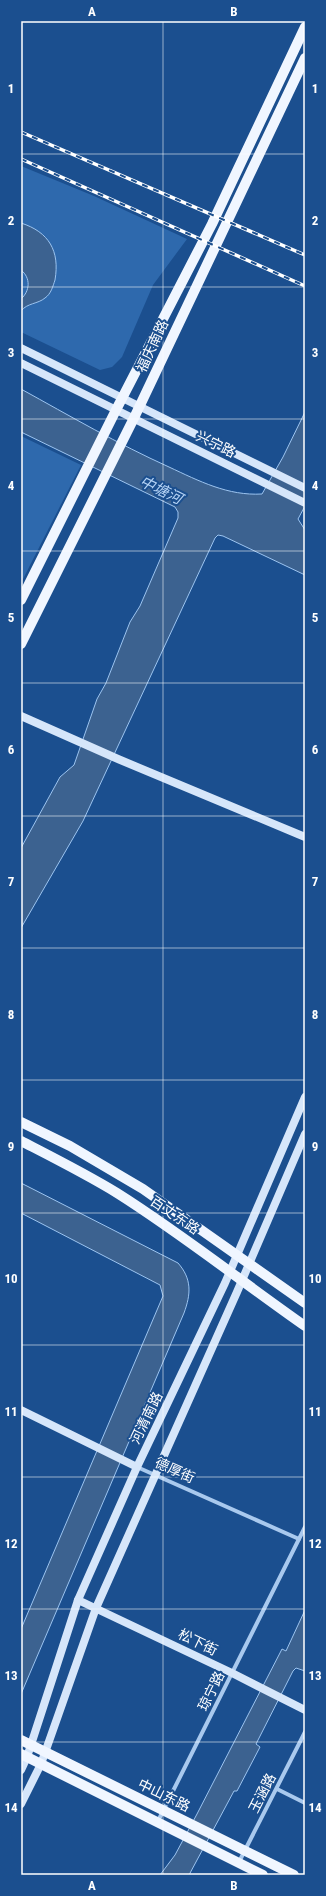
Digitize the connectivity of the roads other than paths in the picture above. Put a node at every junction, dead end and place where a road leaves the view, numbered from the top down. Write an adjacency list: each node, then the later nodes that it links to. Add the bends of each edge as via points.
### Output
1 (305, 27): 5 (main road, 福庆南路, via 212,224)
2 (305, 58): 6 (main road, 福庆南路)
3 (21, 348): 5 (main road)
4 (21, 363): 7 (main road, 兴宁路)
5 (122, 397): 6 (main road); 7 (main road, 福庆南路)
6 (140, 405): 8 (main road, 福庆南路); 9 (main road)
7 (116, 410): 8 (main road, 兴宁路); 11 (main road, 福庆南路)
8 (134, 418): 10 (main road, 兴宁路); 12 (main road, 福庆南路)
9 (305, 488)
10 (305, 503)
11 (21, 600)
12 (21, 644)
13 (21, 716): 14 (main road)
14 (305, 837)
15 (305, 1097): 19 (main road, 河清南路)
16 (21, 1122): 19 (main road, 百丈东路, via 70,1146 143,1189)
17 (305, 1134): 20 (main road)
18 (21, 1141): 21 (main road, 百丈东路, via 118,1194)
19 (237, 1255): 20 (main road, 百丈东路); 21 (main road, 河清南路)
20 (250, 1263): 22 (main road); 23 (main road, 百丈东路)
21 (230, 1272): 22 (main road, 百丈东路); 26 (main road, 河清南路)
22 (242, 1281): 24 (main road, 百丈东路); 27 (main road)
23 (305, 1303)
24 (305, 1326)
25 (21, 1410): 26 (main road, 德厚街)
26 (137, 1468): 27 (street, 德厚街); 30 (main road, 河清南路)
27 (154, 1474): 29 (street, 德厚街); 31 (main road)
28 (305, 1527): 29 (street, 琼宁路)
29 (299, 1540): 32 (street, 琼宁路)
30 (78, 1600): 31 (main road, 松下街); 36 (main road, 河清南路)
31 (96, 1608): 32 (main road, 松下街); 37 (main road)
32 (232, 1673): 33 (main road, 松下街); 44 (street, 琼宁路)
33 (305, 1710)
34 (305, 1732): 41 (street, 玉涵路)
35 (21, 1740): 36 (main road, 中山东路)
36 (31, 1745): 37 (main road, 中山东路); 38 (main road, 河清南路)
37 (44, 1752): 39 (main road); 44 (main road, 中山东路)
38 (24, 1756): 39 (main road, 中山东路); 40 (main road, 河清南路)
39 (42, 1764): 43 (main road); 45 (main road, 中山东路)
40 (21, 1770)
41 (277, 1789): 42 (street); 46 (street, 玉涵路)
42 (305, 1803)
43 (21, 1804)
44 (164, 1810): 45 (street, 琼宁路); 46 (main road, 中山东路)
45 (158, 1822): 47 (main road, 中山东路)
46 (245, 1851): 47 (street, 玉涵路); 49 (main road, 中山东路)
47 (239, 1863): 48 (main road, 中山东路)
48 (263, 1875)
49 (294, 1875)

